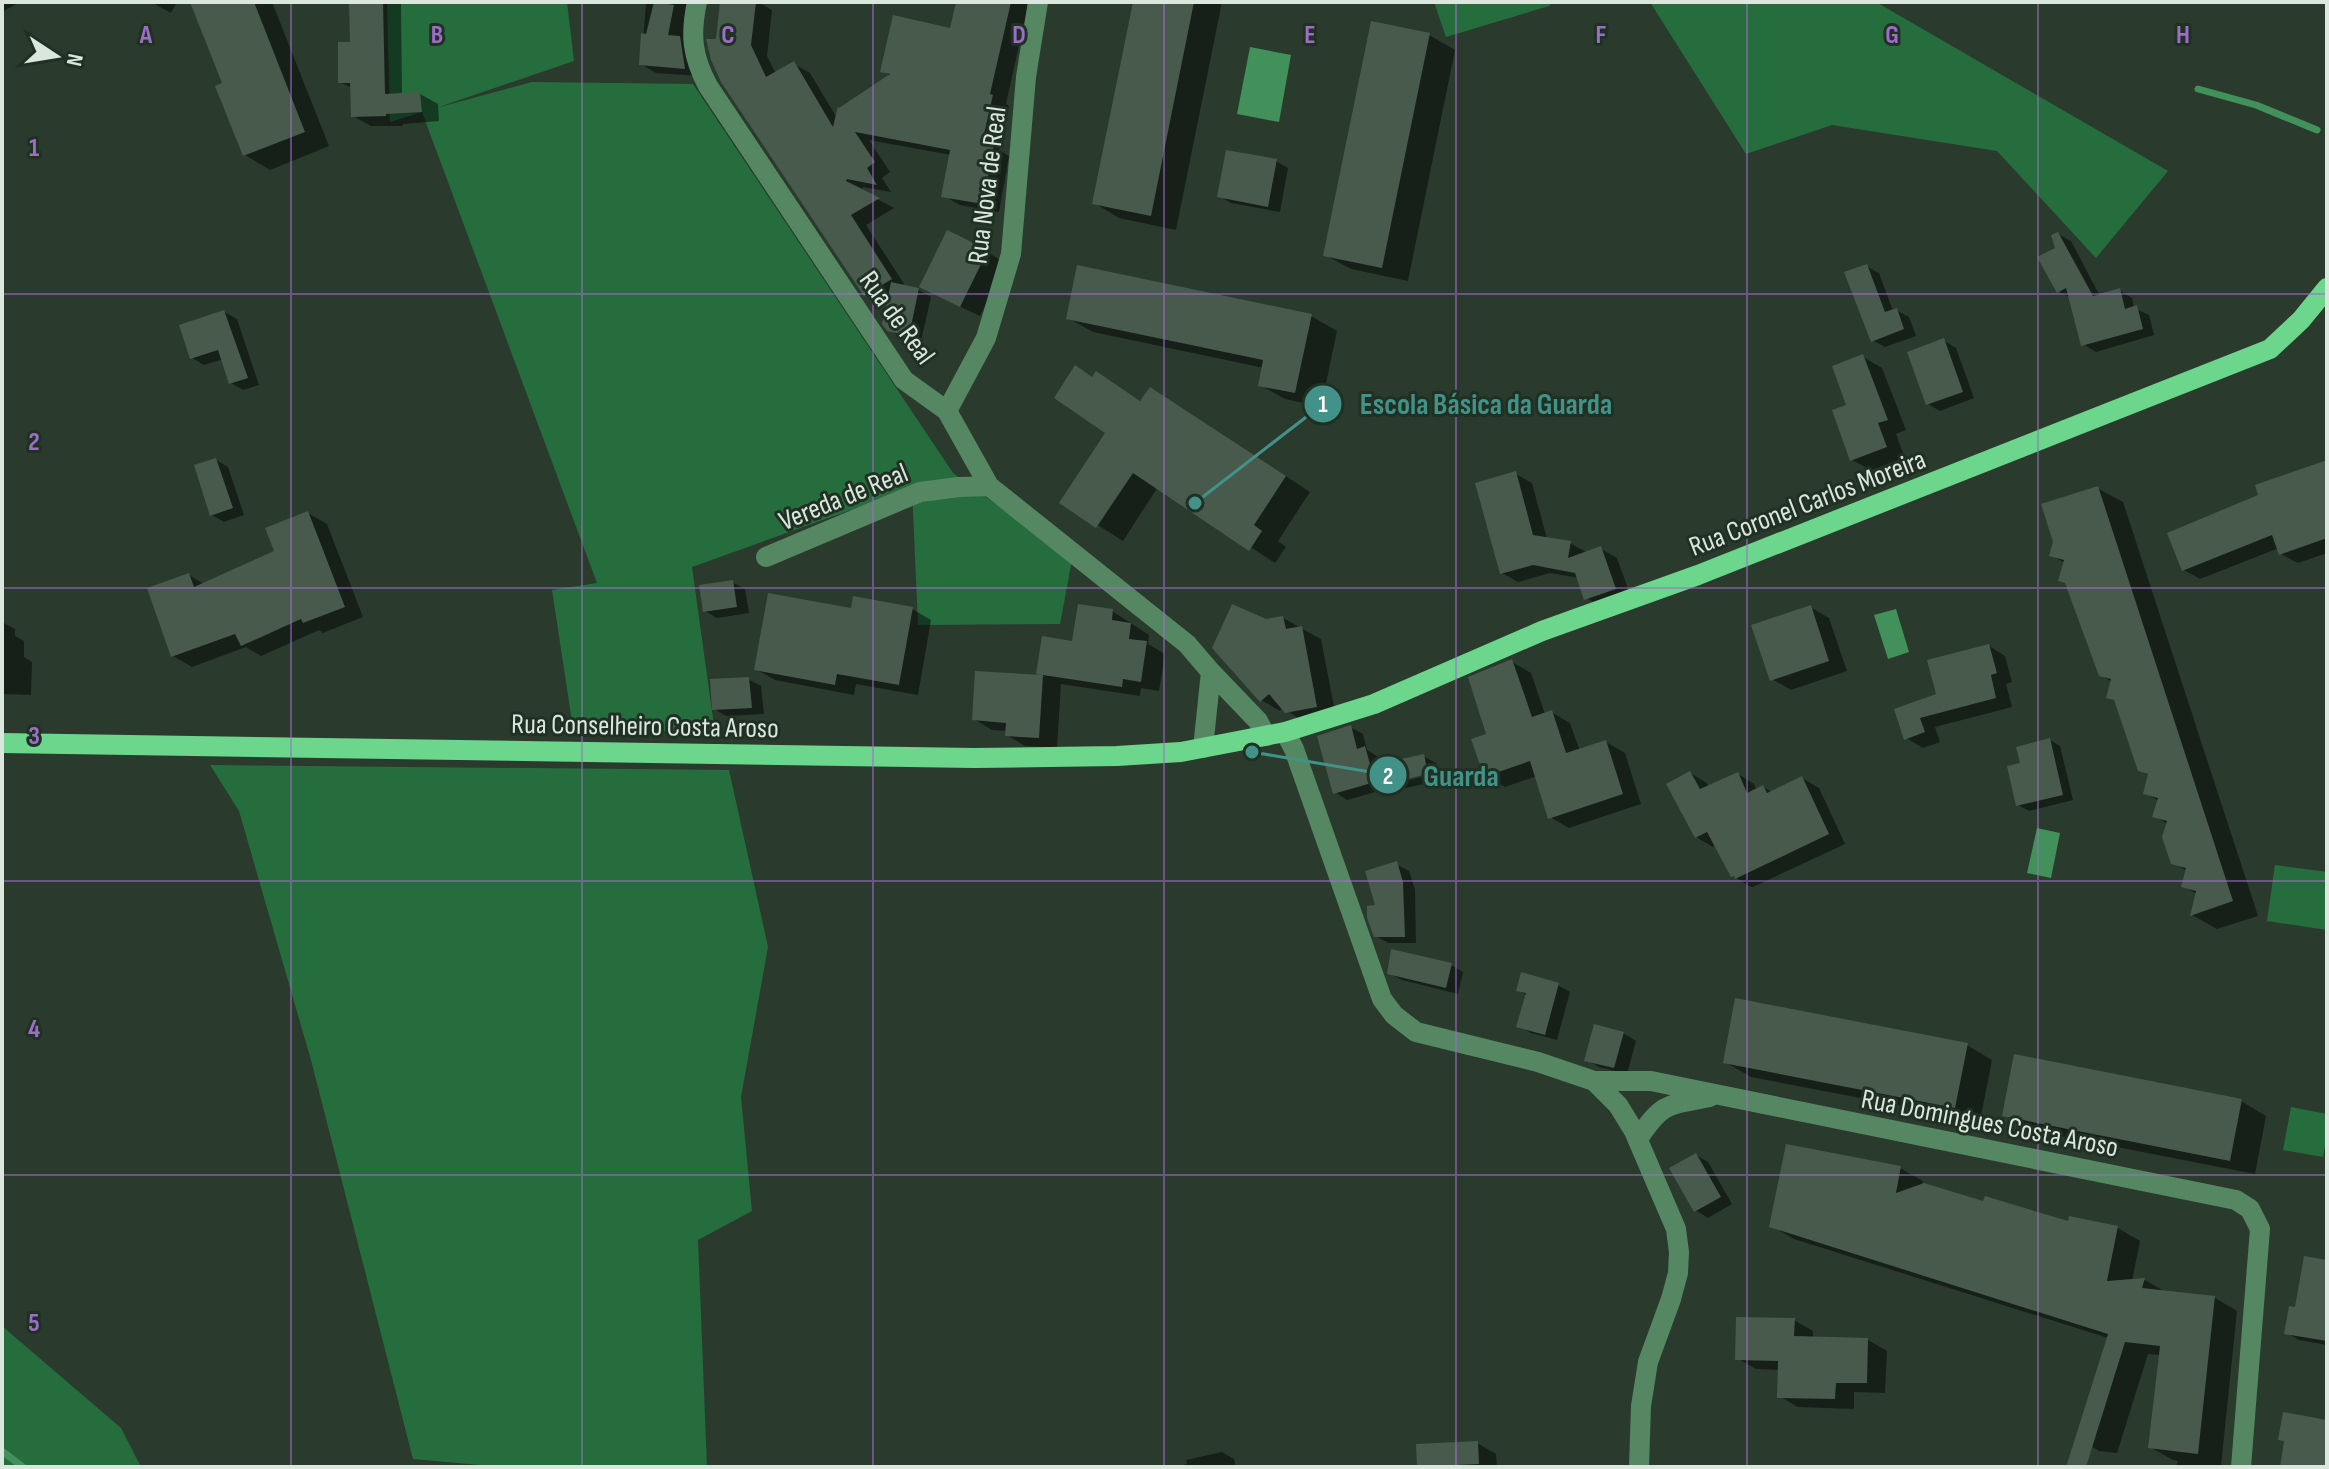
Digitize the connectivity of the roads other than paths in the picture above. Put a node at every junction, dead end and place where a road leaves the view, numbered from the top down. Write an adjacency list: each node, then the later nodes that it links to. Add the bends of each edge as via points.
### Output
1 (697, 2): 4 (street, Rua de Real, via 692,24 696,64 708,86 904,380)
2 (1038, 2): 4 (street, Rua Nova de Real, via 1011,254 986,338)
3 (2327, 288): 8 (main road, Rua Coronel Carlos Moreira, via 2270,349 1698,575 1542,631 1374,704)
4 (947, 411): 5 (street, Rua de Real)
5 (989, 486): 6 (street, Vereda de Real, via 920,492); 7 (street, Rua de Real, via 1187,644)
6 (766, 557)
7 (1211, 672): 8 (street, Rua de Real); 10 (street)
8 (1276, 734): 10 (main road, Rua Conselheiro Costa Aroso); 11 (street, Rua de Real, via 1299,763 1382,999 1394,1015 1416,1032)
9 (2, 743): 10 (main road, Rua Conselheiro Costa Aroso, via 974,758 1117,756)
10 (1203, 748)
11 (1594, 1081): 12 (street, Rua Domingues Costa Aroso, via 1651,1081); 13 (street, via 1618,1105)
12 (1718, 1095): 13 (street, Rua Domingues Costa Aroso, via 1670,1104 1652,1117); 15 (street, Rua Domingues Costa Aroso, via 2236,1200 2250,1209 2260,1229)
13 (1638, 1139): 14 (street, via 1676,1229 1679,1252 1671,1299 1648,1362)
14 (1639, 1467)
15 (2241, 1467)

